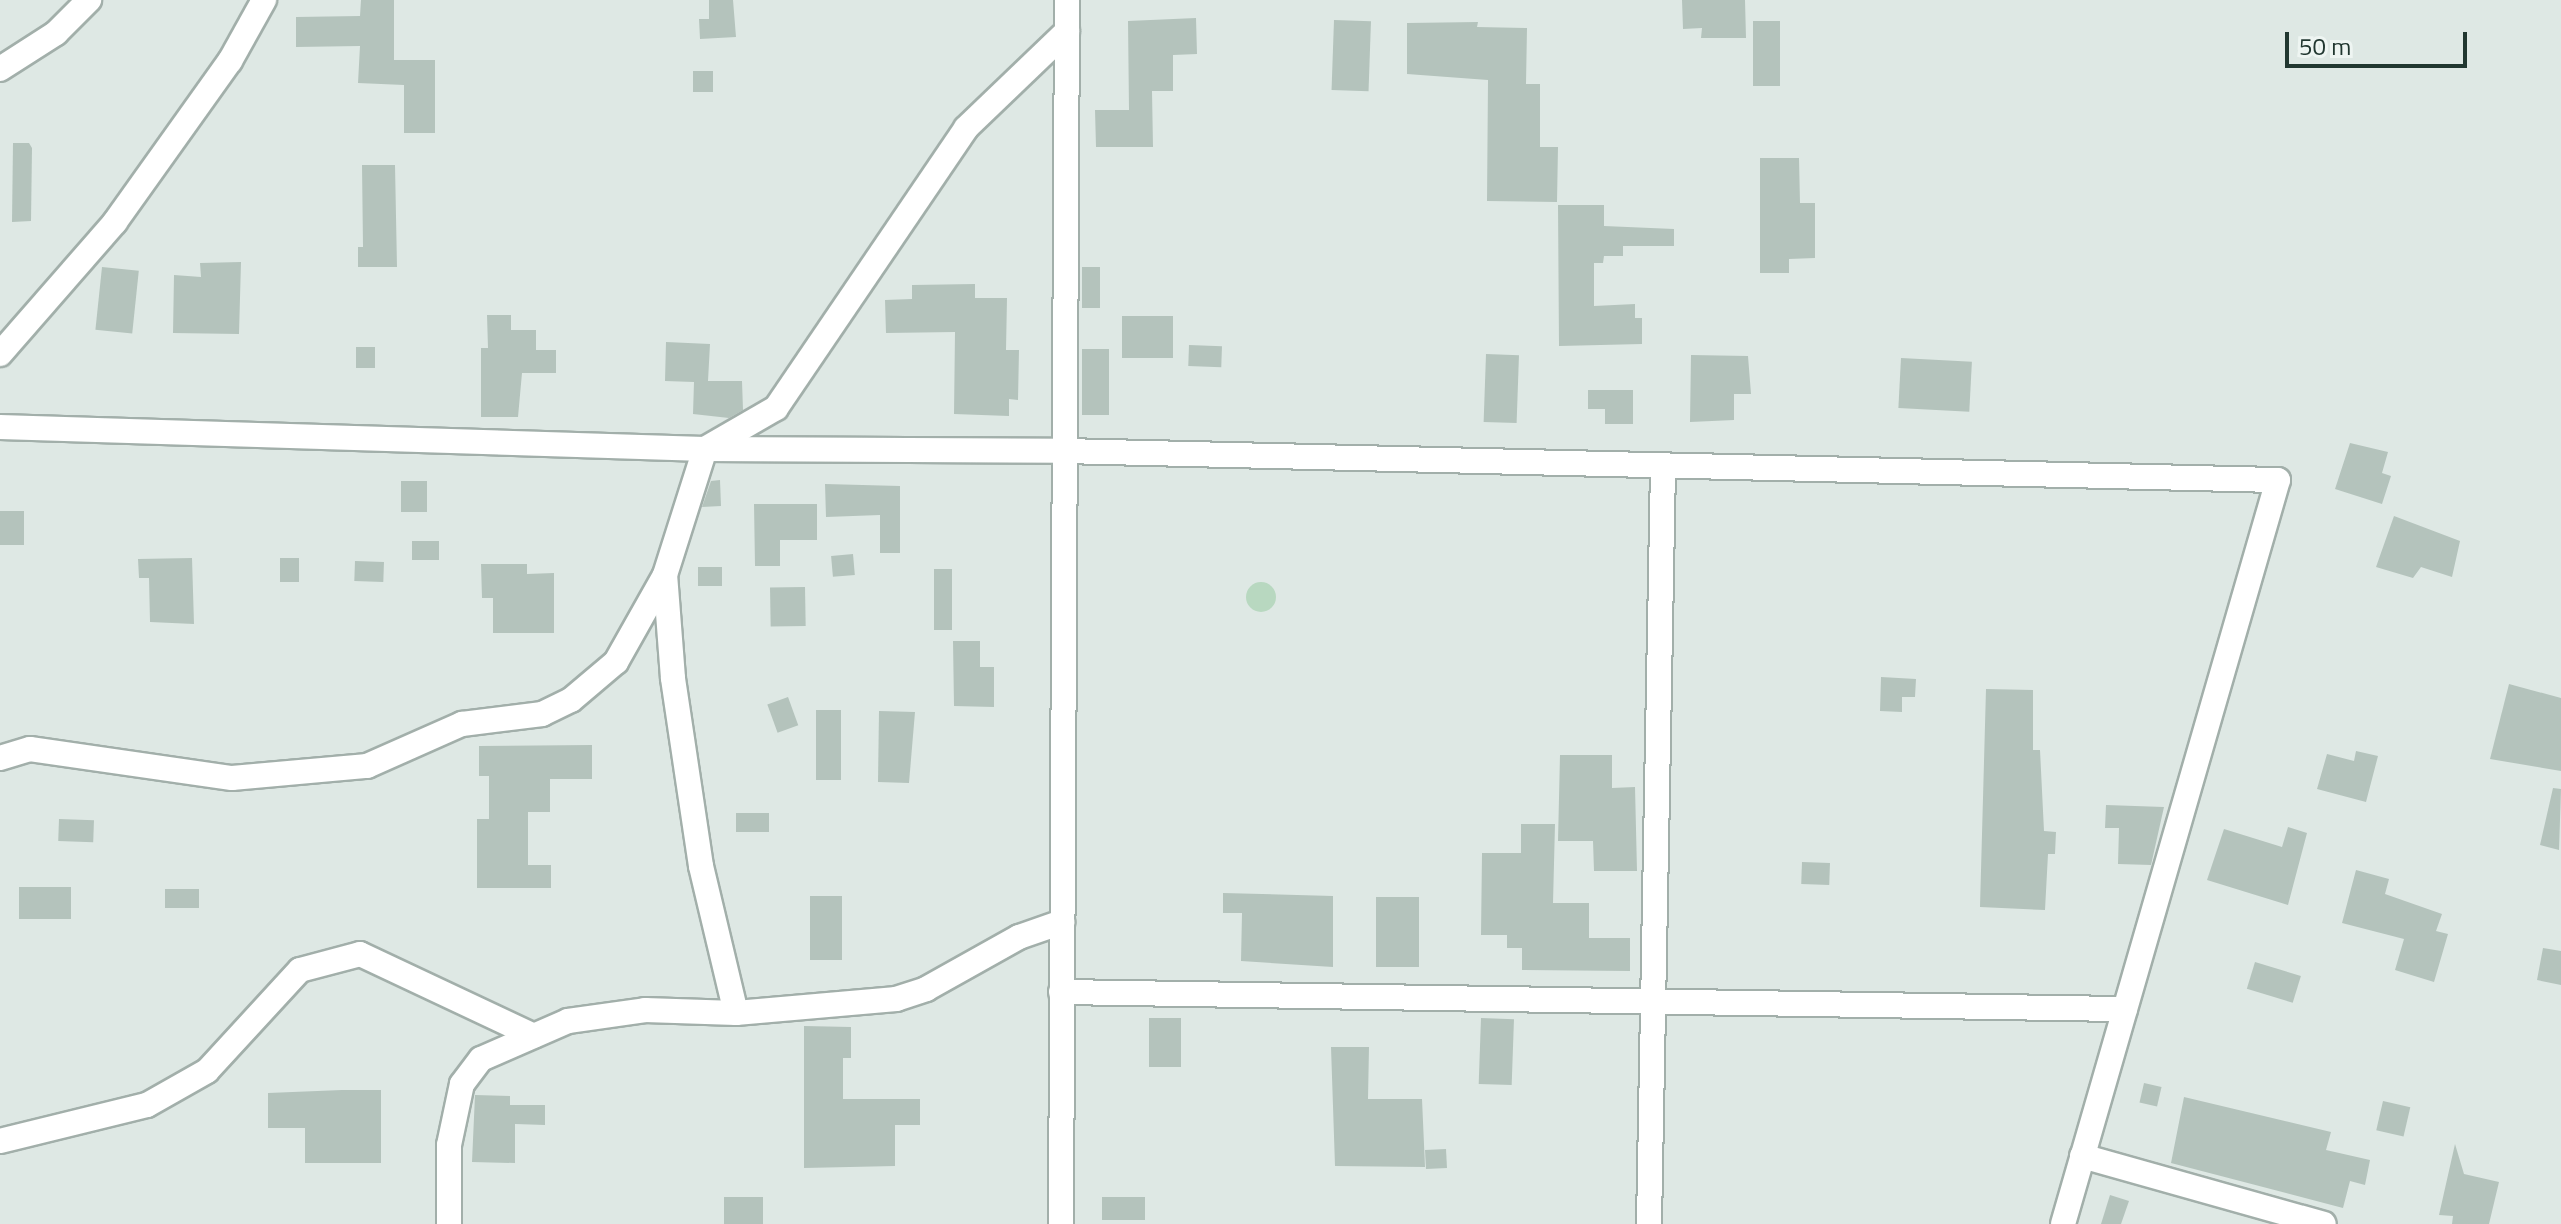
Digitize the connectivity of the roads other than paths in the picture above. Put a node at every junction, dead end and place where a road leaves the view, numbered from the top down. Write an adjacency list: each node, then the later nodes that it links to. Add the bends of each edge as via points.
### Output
1 (89, 0): 5 (street, via 56,33)
2 (264, 0): 6 (street, via 230,61 115,222)
3 (1067, 0): 4 (street)
4 (1067, 31): 8 (street, via 966,128 776,408); 9 (street)
5 (0, 69)
6 (0, 354)
7 (0, 427): 8 (street)
8 (705, 449): 9 (street); 11 (street)
9 (1063, 451): 10 (street); 13 (street)
10 (1663, 465): 15 (street); 16 (street, via 2278,480)
11 (665, 575): 12 (street, via 616,662 571,700 542,714 462,724 367,766 232,778 30,749); 17 (street, via 673,678 701,866)
12 (0, 758)
13 (1062, 922): 14 (street); 17 (street, via 1019,937 926,989 896,999)
14 (1061, 992): 15 (street); 22 (street)
15 (1651, 1001): 16 (street); 23 (street)
16 (2125, 1009): 20 (street)
17 (736, 1013): 18 (street, via 645,1010 568,1021)
18 (534, 1036): 19 (street, via 360,954 300,970 207,1071 147,1105); 21 (street, via 481,1059 462,1084 449,1145)
19 (0, 1141)
20 (2082, 1156): 24 (street); 25 (street)
21 (449, 1224)
22 (1061, 1224)
23 (1649, 1224)
24 (2063, 1224)
25 (2324, 1224)

